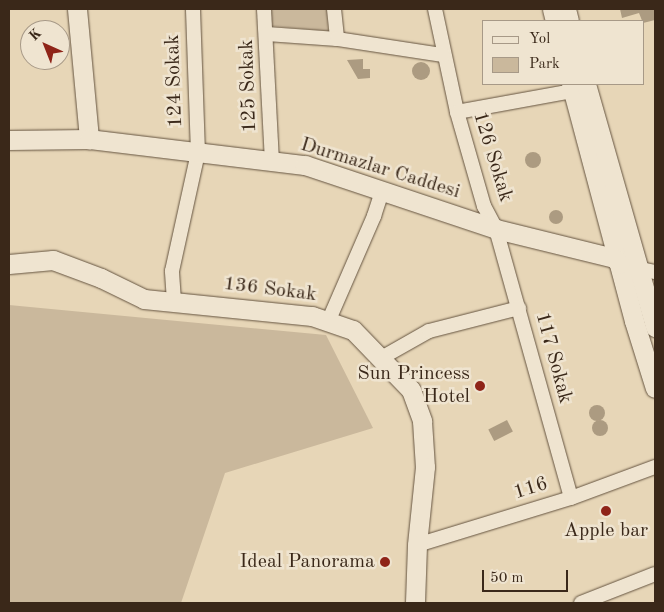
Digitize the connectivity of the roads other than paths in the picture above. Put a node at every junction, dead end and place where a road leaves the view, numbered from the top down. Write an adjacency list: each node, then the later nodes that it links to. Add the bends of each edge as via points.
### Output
1 (77, 9): 11 (street)
2 (193, 9): 13 (street, 124 Sokak)
3 (264, 9): 6 (street, 125 Sokak)
4 (334, 9): 7 (street)
5 (435, 9): 8 (street, 126 Sokak)
6 (267, 34): 7 (street); 14 (street, 125 Sokak)
7 (337, 39): 8 (street)
8 (443, 55): 10 (street, 126 Sokak)
9 (577, 86): 10 (street); 18 (street)
10 (456, 112): 16 (street, 126 Sokak, via 484,206)
11 (89, 138): 12 (street, Durmazlar Caddesi); 13 (street, Durmazlar Caddesi)
12 (9, 140)
13 (198, 153): 14 (street, Durmazlar Caddesi); 20 (street, 124 Sokak, via 172,271)
14 (272, 161): 15 (street, Durmazlar Caddesi, via 306,165)
15 (382, 192): 16 (street, Durmazlar Caddesi); 22 (street)
16 (496, 229): 18 (street, Durmazlar Caddesi, via 614,258); 21 (street, 117 Sokak)
17 (9, 264): 20 (street, 136 Sokak, via 53,260 144,299)
18 (638, 268): 19 (street); 25 (street, via 634,321)
19 (650, 290): 23 (street)
20 (174, 301): 22 (street, 136 Sokak, via 312,316)
21 (519, 308): 24 (street, via 429,331); 27 (street, 117 Sokak)
22 (328, 322): 24 (street, 136 Sokak, via 353,330)
23 (655, 327)
24 (383, 357): 28 (street, 136 Sokak, via 411,390 422,421 425,467)
25 (655, 388)
26 (655, 467): 27 (street, 116)
27 (571, 498): 28 (street, 116)
28 (416, 545): 30 (street, 136 Sokak)
29 (655, 574): 31 (street)
30 (415, 603)
31 (581, 603)

